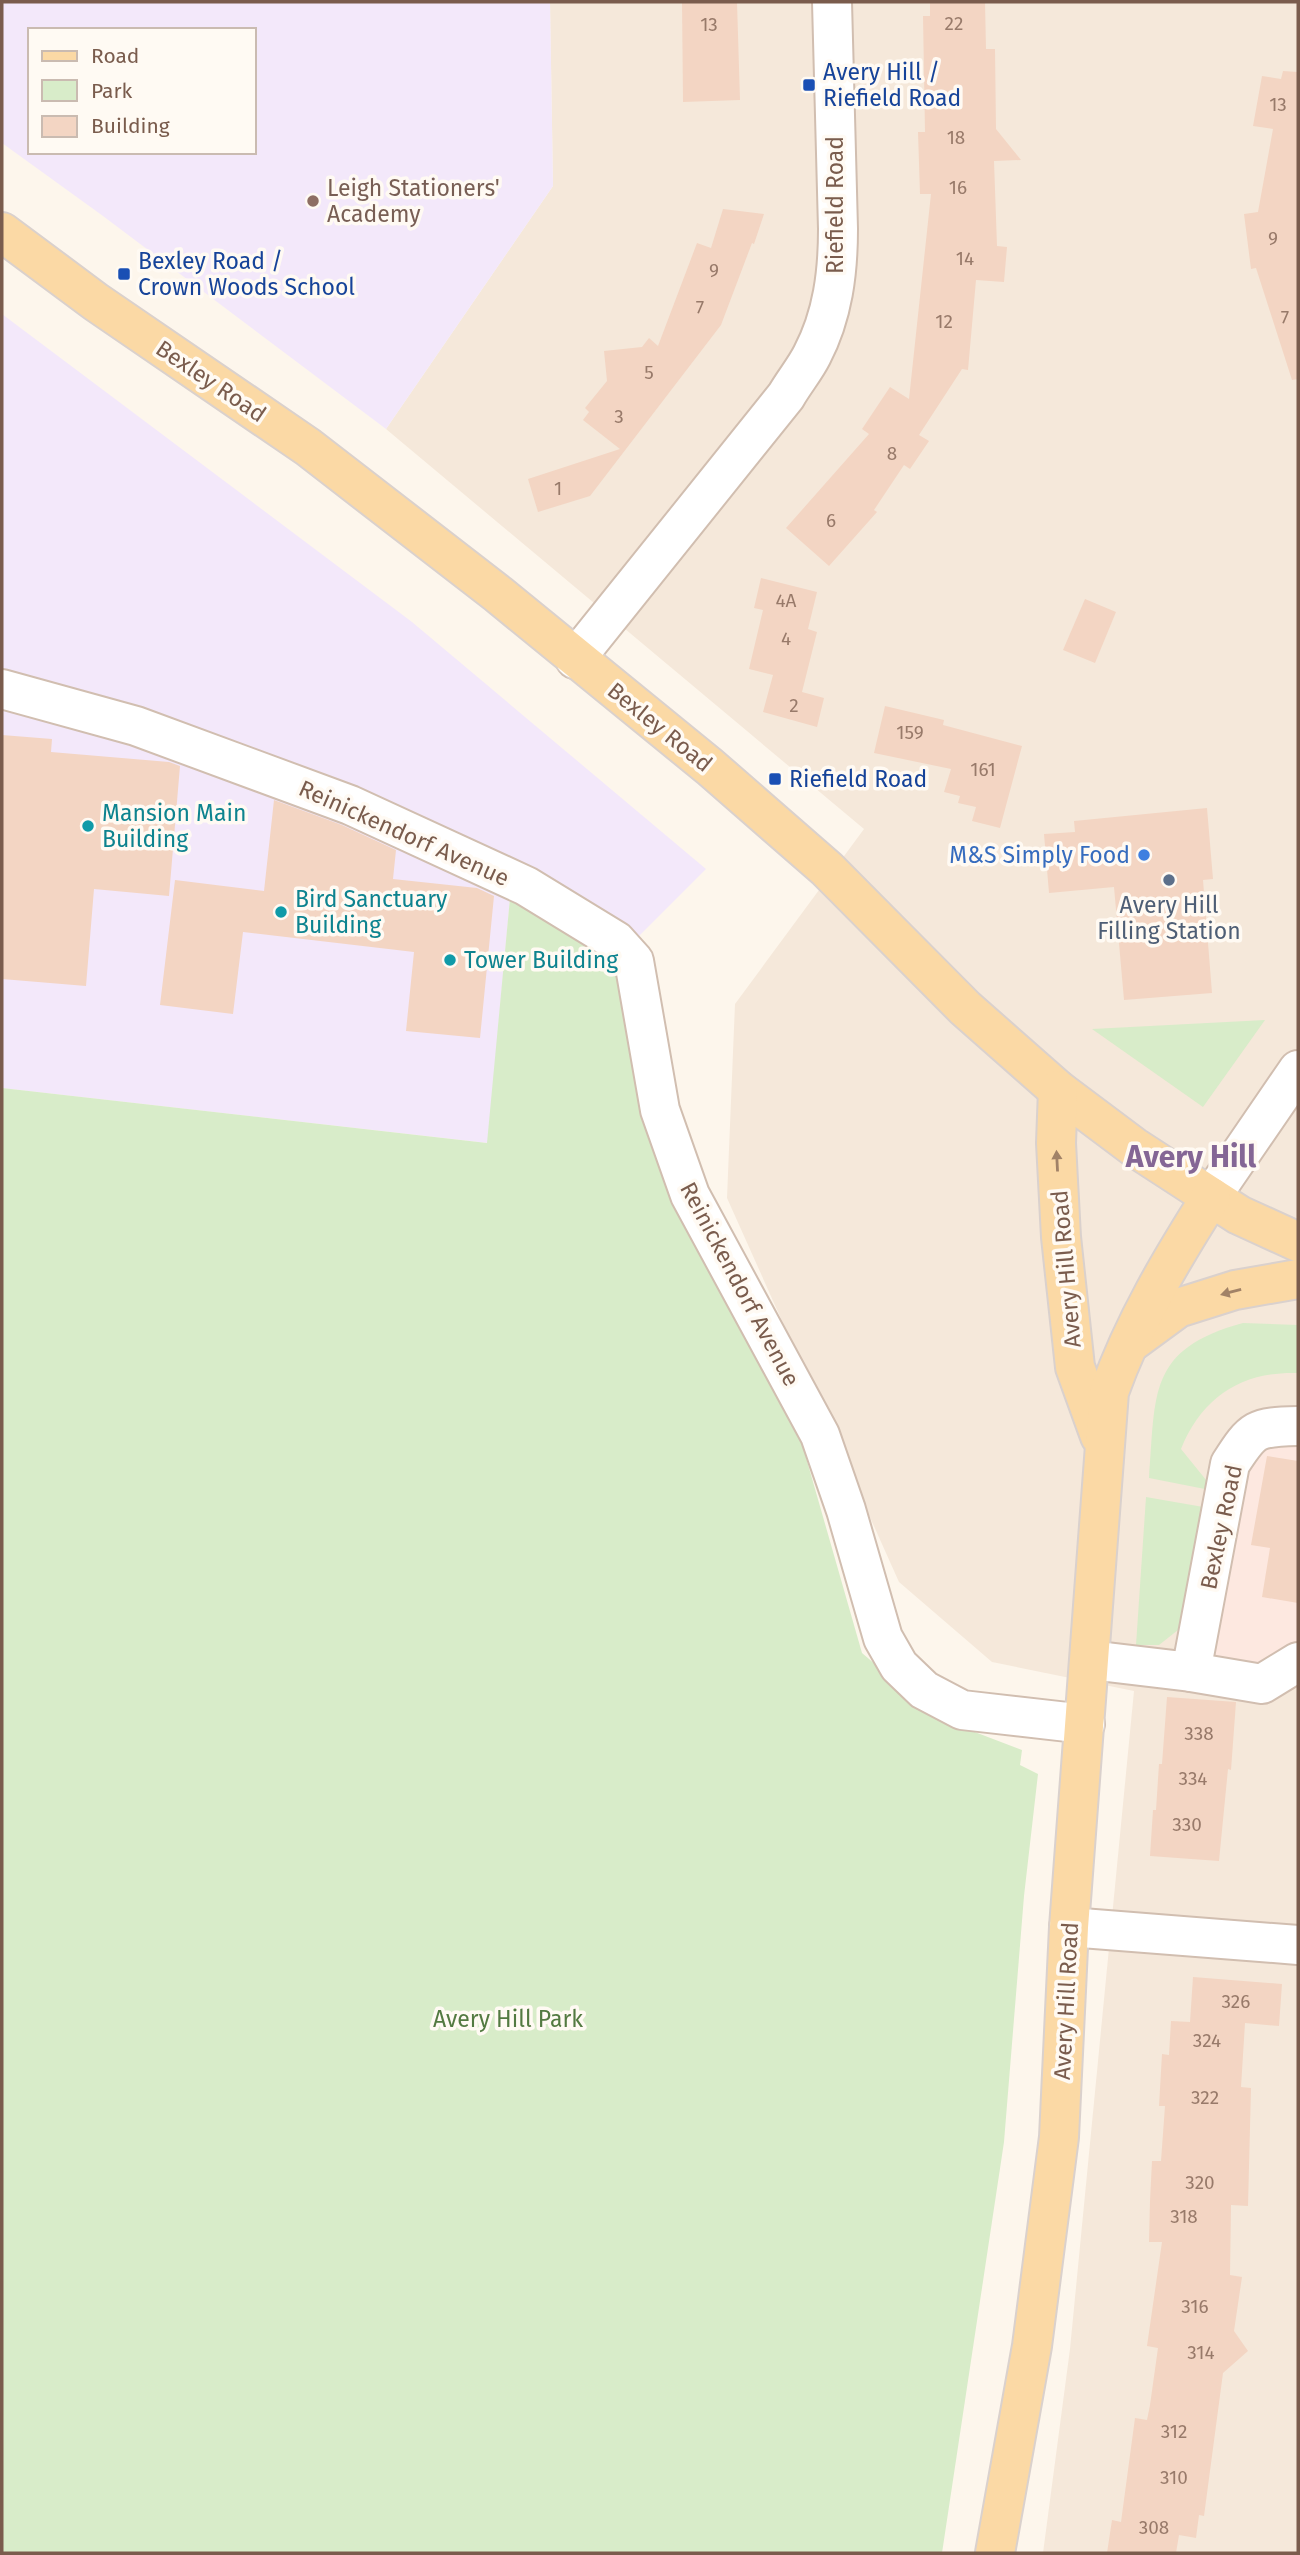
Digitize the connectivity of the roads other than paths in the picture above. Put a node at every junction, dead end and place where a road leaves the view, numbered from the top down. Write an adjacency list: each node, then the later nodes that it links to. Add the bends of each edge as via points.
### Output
1 (832, 2): 3 (street, Riefield Road, via 838,264 831,309 813,355 786,396)
2 (2, 232): 3 (main road, Bexley Road, via 308,447)
3 (575, 659): 6 (main road, Bexley Road, via 827,869 970,1012)
4 (2, 689): 16 (street, Reinickendorf Avenue, via 136,726 350,806 526,886 617,941 634,961 660,1110 690,1195 820,1435 883,1638 899,1666 924,1690 962,1710)
5 (1298, 1070): 7 (street)
6 (1058, 1090): 7 (main road, Bexley Road); 12 (main road, Avery Hill Road, one-way to 6, via 1075,1367 1061,1237)
7 (1211, 1198): 8 (main road, Bexley Road); 10 (main road, Avery Hill Road, via 1153,1292)
8 (1298, 1242)
9 (1298, 1279): 10 (main road, one-way to 10, via 1235,1290 1178,1308)
10 (1127, 1345): 12 (main road, Avery Hill Road, via 1108,1392)
11 (1298, 1426): 15 (street, Bexley Road, via 1268,1427 1248,1437 1230,1464)
12 (1103, 1444): 13 (main road, Avery Hill Road)
13 (1090, 1660): 15 (street); 16 (main road, Avery Hill Road)
14 (1298, 1662): 15 (street, via 1262,1684)
15 (1191, 1672)
16 (1085, 1724): 17 (main road, Avery Hill Road)
17 (1069, 1927): 18 (street); 19 (main road, Avery Hill Road, via 1059,2137 1031,2346)
18 (1298, 1945)
19 (995, 2553)

